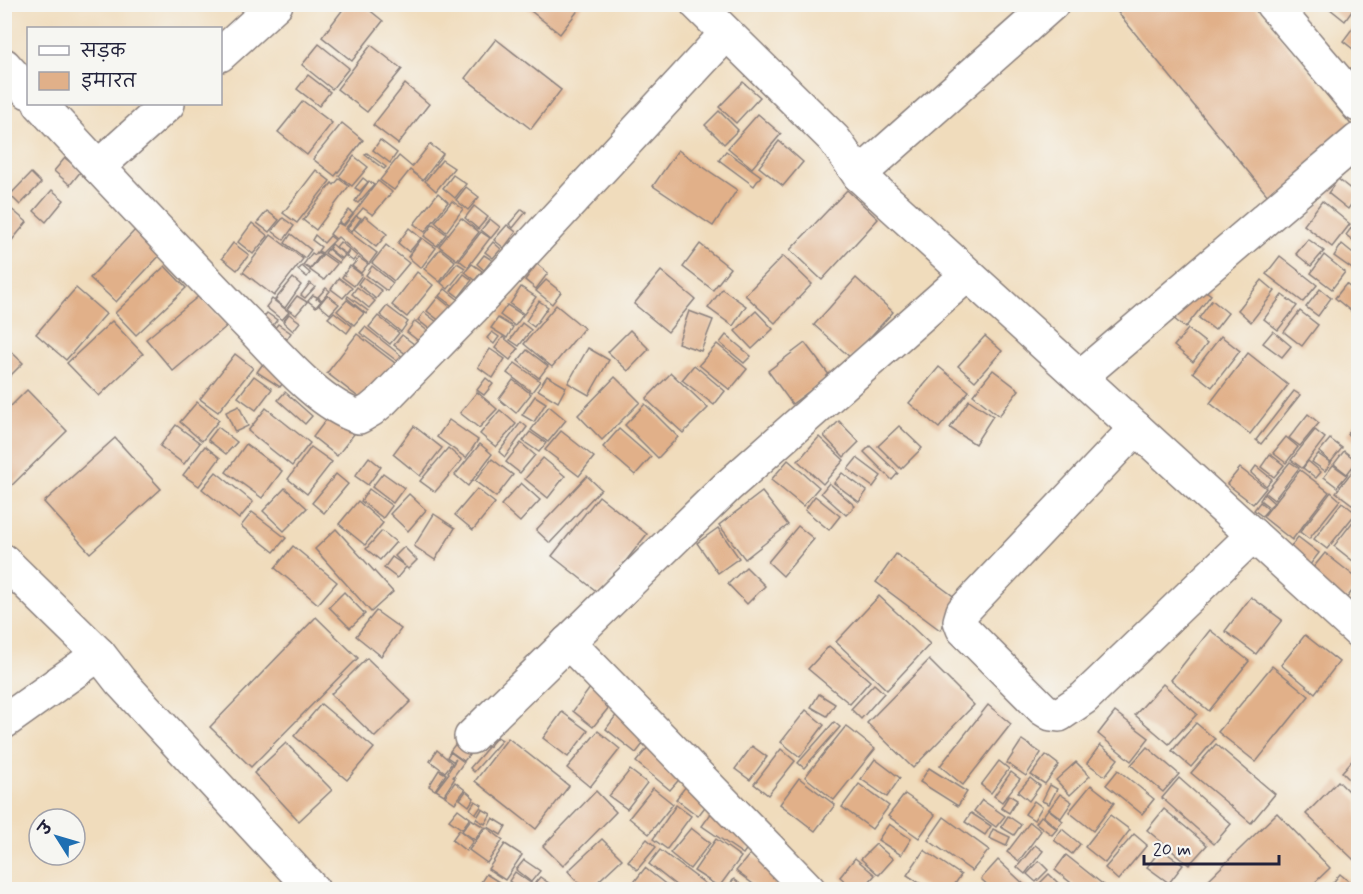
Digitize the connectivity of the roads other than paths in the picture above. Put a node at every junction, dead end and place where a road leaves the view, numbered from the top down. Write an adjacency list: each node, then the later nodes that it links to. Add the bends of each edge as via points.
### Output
1 (276, 4): 6 (street)
2 (696, 4): 5 (street)
3 (1052, 4): 14 (street)
4 (1272, 4): 11 (street)
5 (726, 34): 13 (street, via 472,309 383,400 358,417 334,406 309,386); 14 (street, via 834,139)
6 (222, 53)
7 (4, 65): 8 (street)
8 (27, 91)
9 (40, 105): 13 (street)
10 (167, 105): 13 (street)
11 (1359, 105)
12 (1359, 140): 16 (street)
13 (98, 167)
14 (858, 175): 15 (street)
15 (967, 275): 16 (street); 21 (street, via 727,487)
16 (1080, 377): 17 (street)
17 (1136, 428): 18 (street); 18 (street, via 963,611 963,629 1043,709 1059,716 1084,698)
18 (1253, 535): 20 (street)
19 (4, 561): 22 (street)
20 (1359, 631)
21 (568, 642): 24 (street); 26 (street)
22 (99, 654): 23 (street); 25 (street)
23 (4, 722)
24 (471, 737)
25 (313, 890)
26 (809, 890)

